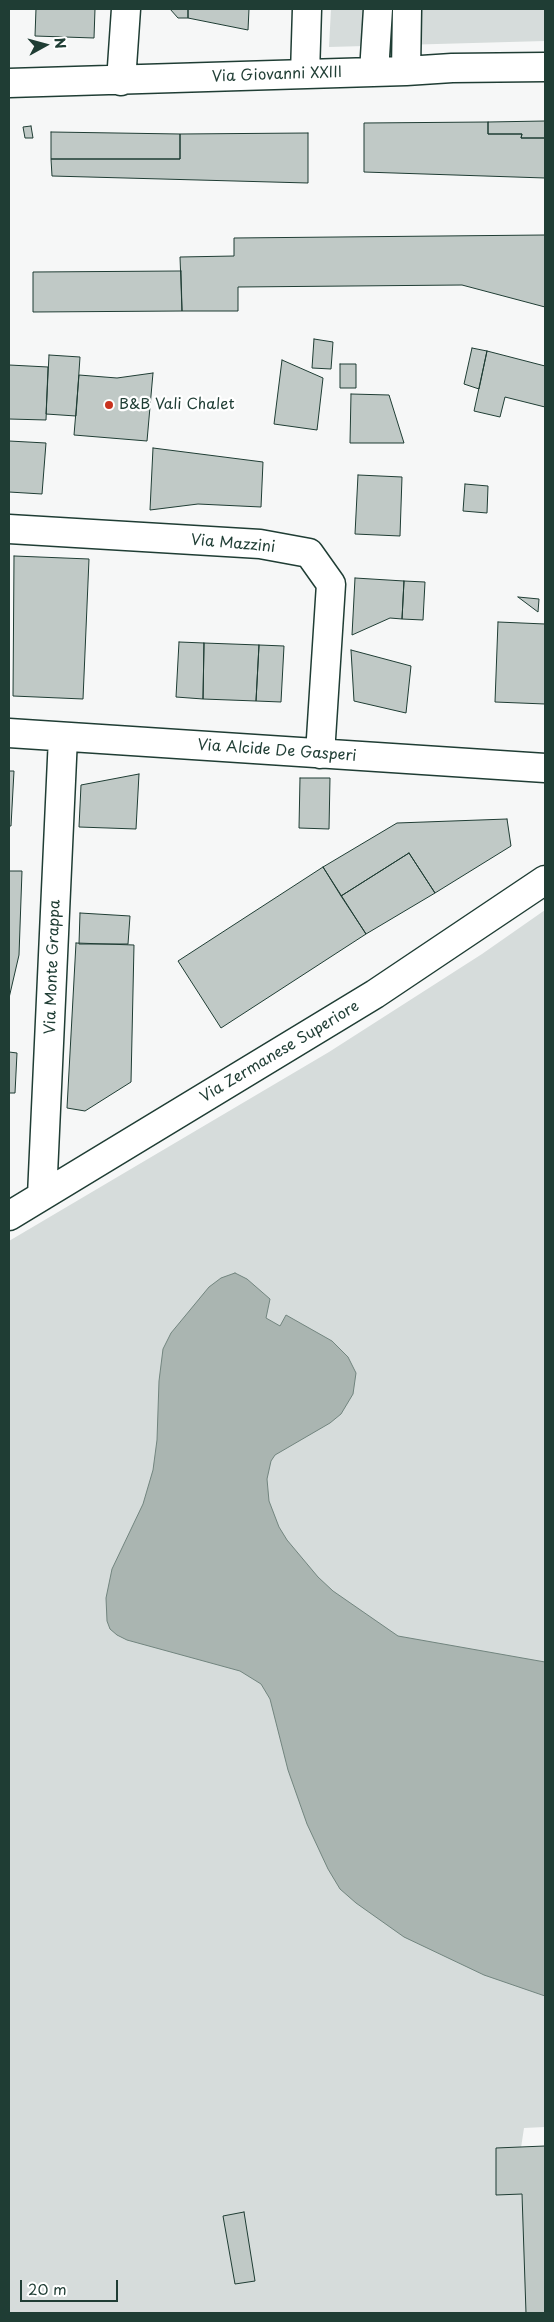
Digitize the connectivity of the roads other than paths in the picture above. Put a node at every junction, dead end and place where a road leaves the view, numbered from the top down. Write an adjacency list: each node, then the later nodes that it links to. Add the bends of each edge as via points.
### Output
1 (126, 9): 9 (street)
2 (307, 9): 8 (street)
3 (378, 9): 7 (street)
4 (407, 9): 6 (street)
5 (545, 67): 6 (street, Via Giovanni XXIII)
6 (406, 71): 7 (street, Via Giovanni XXIII)
7 (374, 72): 8 (street, Via Giovanni XXIII)
8 (305, 74): 9 (street, Via Giovanni XXIII)
9 (121, 81): 10 (street, Via Giovanni XXIII)
10 (9, 84)
11 (9, 529): 14 (street, Via Mazzini, via 260,544 308,553 331,584)
12 (9, 733): 13 (street, Via Alcide De Gasperi)
13 (63, 737): 14 (street, Via Alcide De Gasperi); 17 (street, Via Monte Grappa)
14 (320, 754): 15 (street, Via Alcide De Gasperi)
15 (545, 768)
16 (545, 880): 17 (street, Via Zermanese Superiore, via 375,994)
17 (42, 1196): 18 (street, Via Zermanese Superiore)
18 (9, 1216)

